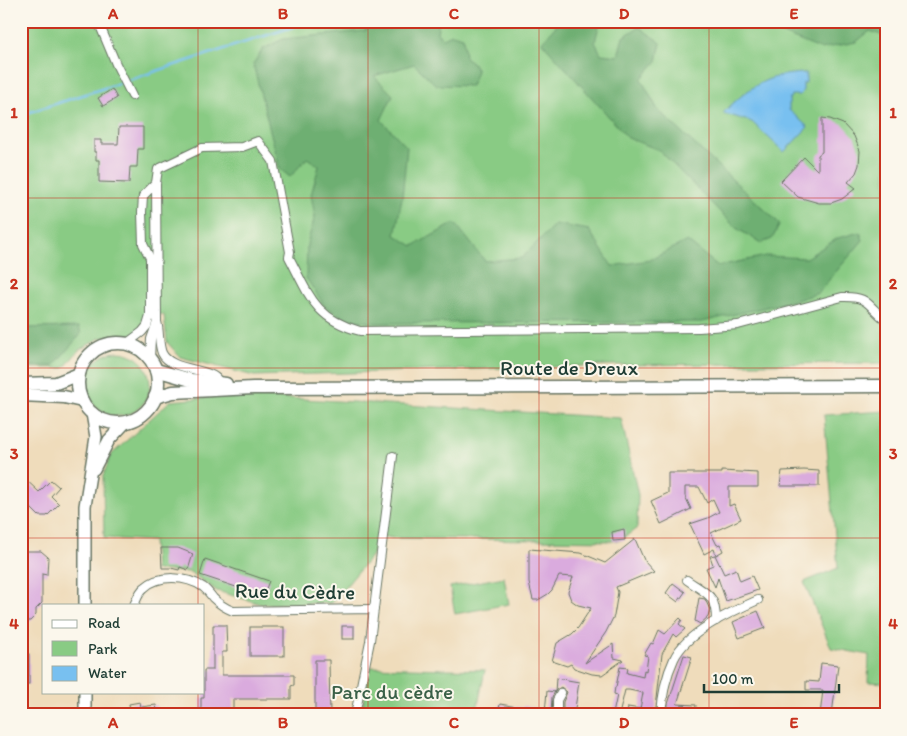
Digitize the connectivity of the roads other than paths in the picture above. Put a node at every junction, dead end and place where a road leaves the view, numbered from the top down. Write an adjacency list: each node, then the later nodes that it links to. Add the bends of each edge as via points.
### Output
1 (98, 21): 2 (street)
2 (132, 96)
3 (156, 184): 4 (street, via 158,169 202,148 242,147 258,141 273,161 289,258 316,305 326,316 360,331 699,328 738,325 842,297 854,297 869,303); 5 (street); 6 (street, via 143,196 142,212 144,244 150,258 150,316 142,332)
4 (886, 320)
5 (157, 322): 7 (street, via 151,339); 9 (street, via 161,351 166,358 214,376)
6 (126, 344): 7 (main road, via 135,347); 8 (main road, via 99,348 83,363)
7 (153, 364): 9 (main road, Route de Dreux, via 183,378); 14 (main road, via 158,379)
8 (79, 374): 10 (main road, via 56,383); 15 (main road)
9 (220, 383): 12 (main road, Route de Dreux)
10 (21, 384)
11 (886, 386): 12 (main road, Route de Dreux)
12 (253, 388): 14 (main road, Route de Dreux, via 173,392)
13 (21, 395): 15 (main road)
14 (155, 397): 17 (main road, via 148,409)
15 (82, 401): 16 (main road)
16 (92, 414): 17 (main road, via 104,420); 19 (main road, via 96,437)
17 (126, 422): 19 (main road, via 109,440)
18 (393, 456): 24 (street)
19 (88, 482): 22 (main road)
20 (687, 580): 25 (street, via 715,601)
21 (758, 600): 25 (street)
22 (85, 604)
23 (134, 604): 24 (street, Rue du Cèdre, via 140,592 150,583 179,578 207,590 217,602 232,611)
24 (374, 609): 29 (street, Rue du Cèdre)
25 (716, 620): 31 (street, via 682,647 674,658 662,697)
26 (561, 693): 30 (street)
27 (85, 694): 28 (main road)
28 (85, 715)
29 (355, 715)
30 (557, 715)
31 (661, 715)

